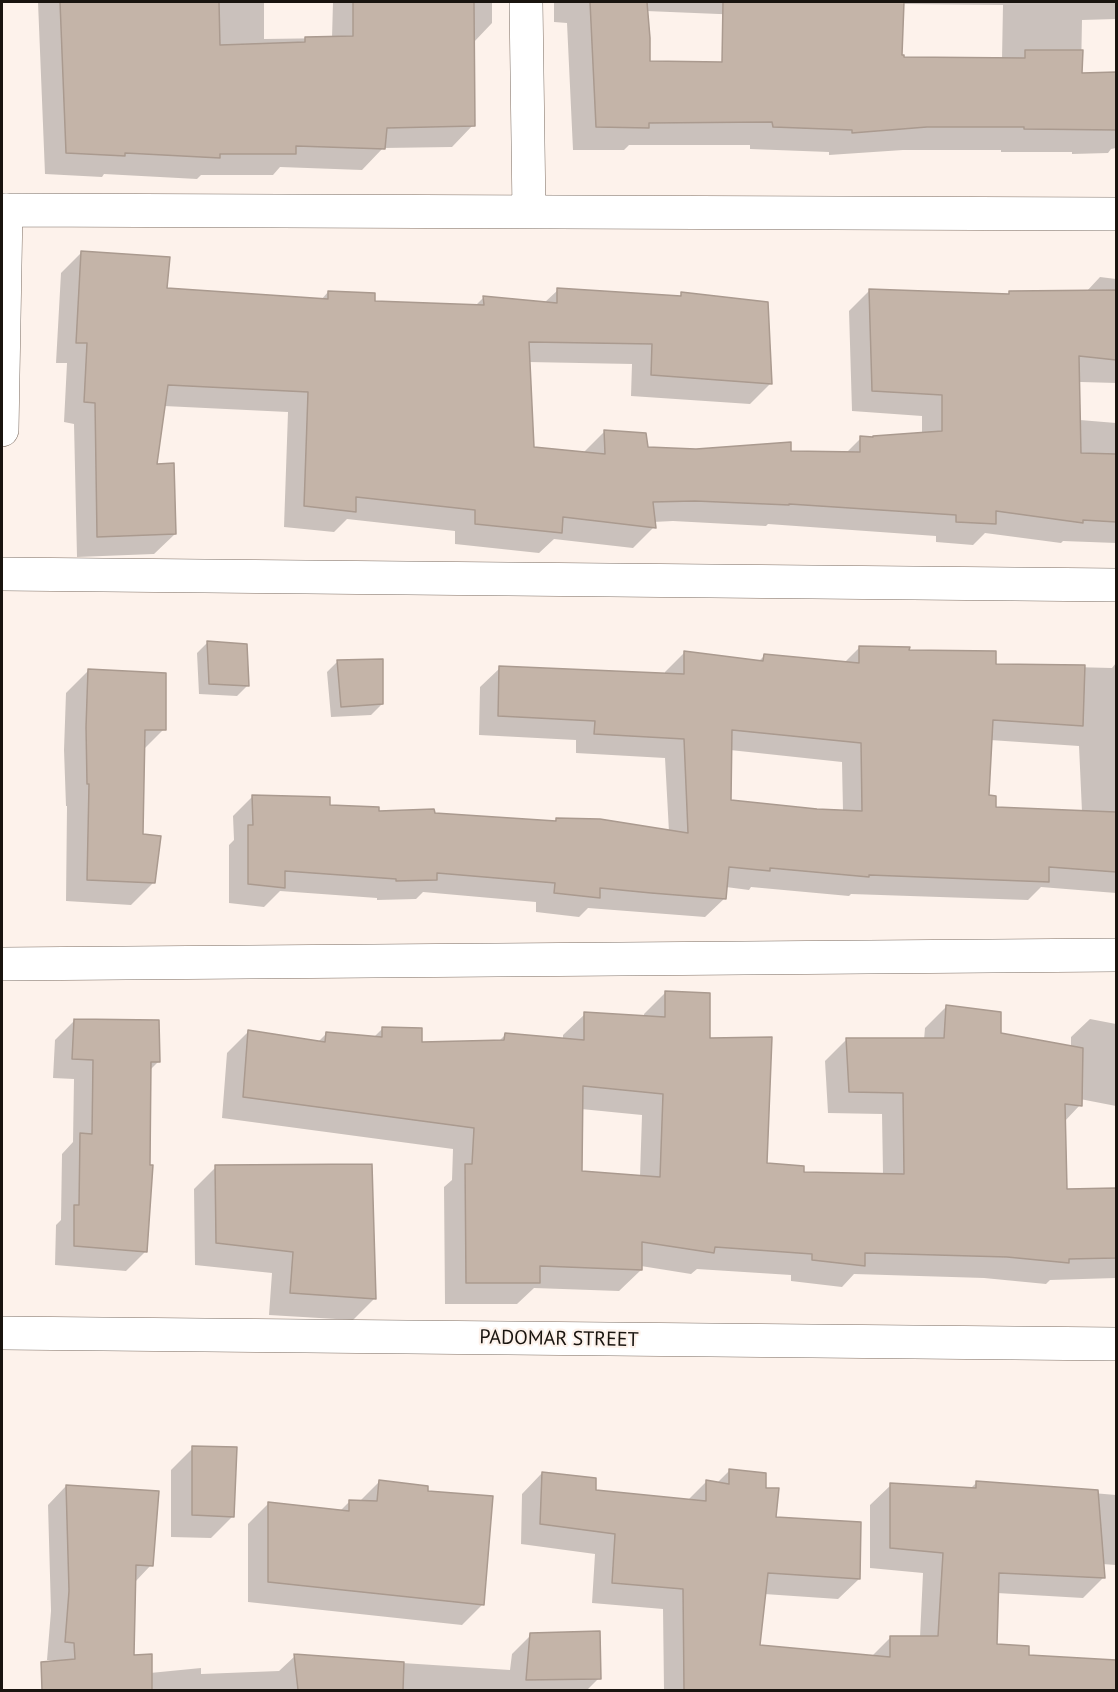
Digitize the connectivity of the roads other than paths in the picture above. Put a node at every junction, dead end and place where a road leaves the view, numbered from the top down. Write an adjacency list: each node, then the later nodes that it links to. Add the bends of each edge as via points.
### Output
1 (526, 2): 3 (street)
2 (4, 210): 3 (street); 5 (street)
3 (529, 212): 4 (street)
4 (1116, 214)
5 (2, 430)
6 (2, 574): 7 (street)
7 (1116, 585)
8 (1116, 955): 9 (street)
9 (2, 964)
10 (2, 1333): 11 (street, PADOMAR STREET)
11 (1116, 1344)

